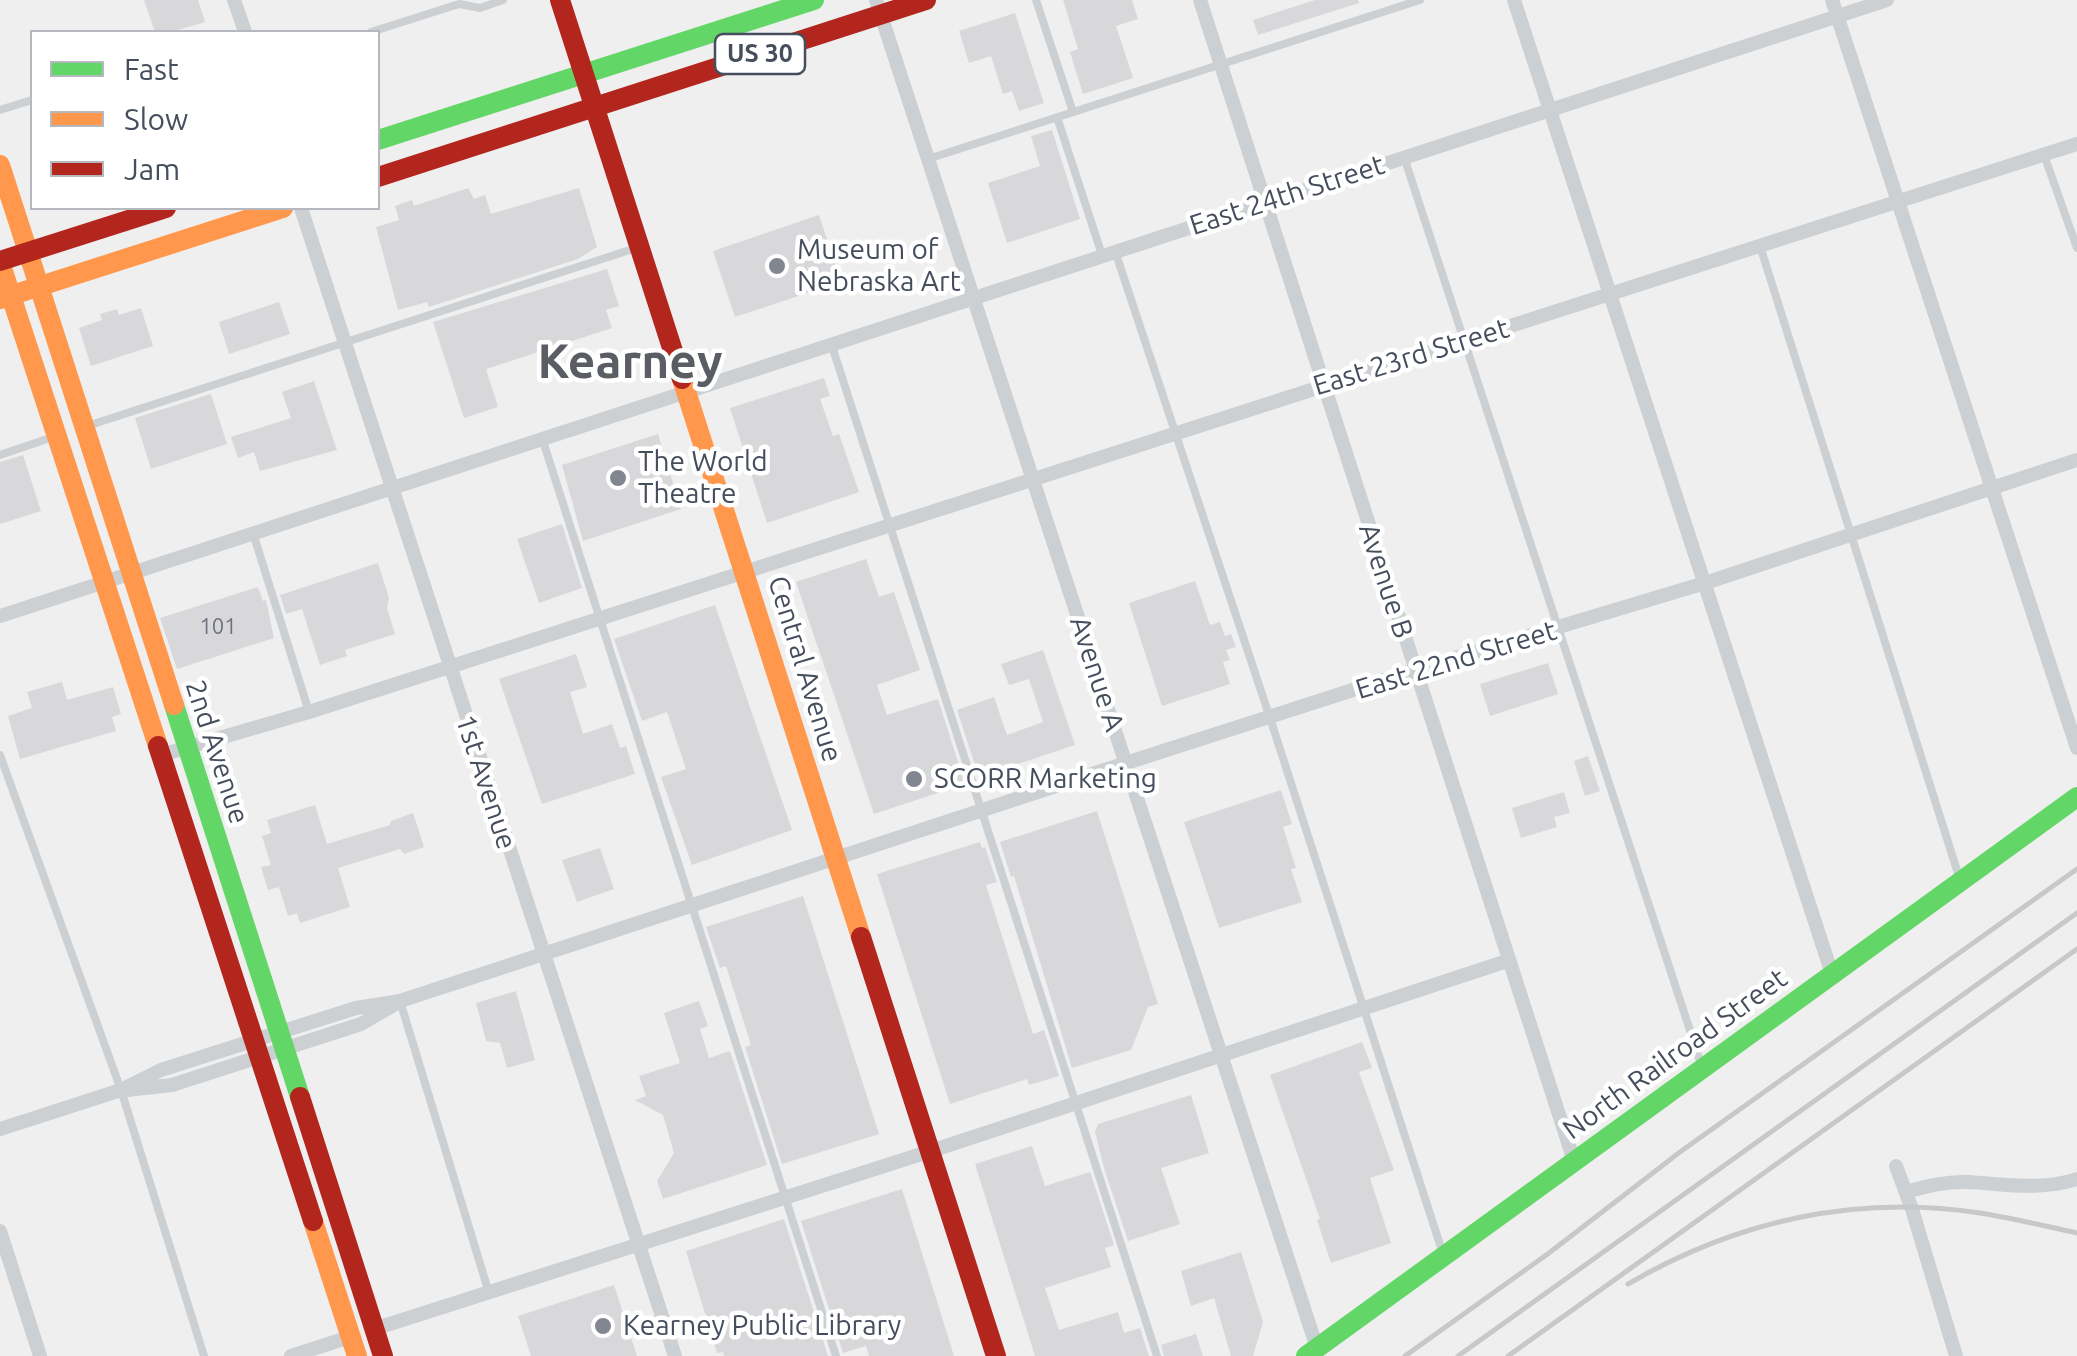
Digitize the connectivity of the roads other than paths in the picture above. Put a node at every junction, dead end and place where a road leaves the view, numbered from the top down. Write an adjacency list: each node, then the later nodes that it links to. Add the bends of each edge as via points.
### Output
1 (234, 0): 16 (street)
2 (503, 0): 17 (lane, via 480,8 458,4)
3 (560, 0): 19 (main road, Central Avenue)
4 (814, 0): 19 (main road, US 30)
5 (926, 0): 13 (main road, US 30)
6 (1036, 0): 24 (lane)
7 (1200, 0): 18 (street, Avenue B)
8 (1376, 0): 14 (lane)
9 (1420, 0): 14 (lane)
10 (1514, 0): 23 (street)
11 (1832, 0): 15 (street)
12 (1887, 0): 15 (street, East 24th Street)
13 (878, 7): 21 (main road, US 30); 30 (street, Avenue A)
14 (1380, 12): 18 (lane)
15 (1838, 16): 23 (street, East 24th Street); 34 (street)
16 (244, 30)
17 (377, 30)
18 (1221, 64): 24 (lane); 33 (street, Avenue B)
19 (584, 76): 21 (main road, Central Avenue); 26 (main road, US 30)
20 (30, 101): 22 (lane)
21 (595, 107): 32 (main road, US 30); 39 (main road, Central Avenue)
22 (0, 110)
23 (1550, 110): 29 (street, East 24th Street); 45 (street)
24 (1073, 112): 25 (lane)
25 (1057, 117): 30 (lane); 42 (lane)
26 (380, 139)
27 (2077, 144): 28 (street, East 23rd Street)
28 (2044, 155): 34 (street, East 23rd Street); 40 (lane)
29 (1404, 157): 33 (street, East 24th Street); 48 (lane)
30 (928, 159): 46 (street, Avenue A)
31 (0, 165): 41 (main road, 2nd Avenue)
32 (380, 176)
33 (1264, 202): 42 (street, East 24th Street); 51 (street, Avenue B)
34 (1898, 202): 38 (street, East 23rd Street); 60 (street)
35 (160, 210): 41 (main road)
36 (277, 210): 44 (main road)
37 (302, 210): 49 (street, 1st Avenue)
38 (1760, 246): 45 (street, East 23rd Street); 64 (lane)
39 (639, 247): 49 (lane); 52 (main road, Central Avenue)
40 (2077, 248)
41 (28, 252): 43 (main road); 44 (main road, 2nd Avenue)
42 (1108, 253): 46 (street, East 24th Street); 54 (lane)
43 (0, 261): 47 (main road, 2nd Avenue)
44 (39, 286): 47 (main road); 53 (main road, 2nd Avenue)
45 (1611, 294): 48 (street, East 23rd Street); 68 (street)
46 (973, 297): 50 (street, East 24th Street); 59 (street, Avenue A)
47 (6, 298): 55 (main road, 2nd Avenue)
48 (1464, 340): 51 (street, East 23rd Street); 71 (lane)
49 (343, 341): 53 (lane); 61 (street, 1st Avenue)
50 (831, 343): 52 (street, East 24th Street); 62 (lane)
51 (1323, 384): 54 (street, East 23rd Street); 73 (street, Avenue B)
52 (686, 390): 56 (street, East 24th Street); 65 (main road, Central Avenue)
53 (84, 426): 66 (main road, 2nd Avenue)
54 (1172, 432): 59 (street, East 23rd Street); 75 (lane)
55 (56, 436): 57 (lane); 67 (main road, 2nd Avenue)
56 (542, 438): 61 (street, East 24th Street); 70 (lane)
57 (0, 455)
58 (2077, 460): 60 (street, East 22nd Street)
59 (1033, 480): 62 (street, East 23rd Street); 80 (street, Avenue A)
60 (1993, 487): 64 (street, East 22nd Street); 77 (street)
61 (390, 488): 63 (street, East 24th Street); 72 (street, 1st Avenue)
62 (888, 526): 65 (street, East 23rd Street); 82 (lane)
63 (252, 532): 66 (street, East 24th Street); 74 (lane)
64 (1850, 534): 68 (street, East 22nd Street); 84 (lane)
65 (745, 570): 70 (street, East 23rd Street); 83 (main road, Central Avenue)
66 (131, 572): 67 (street, East 24th Street); 76 (main road, 2nd Avenue)
67 (104, 582): 69 (street, East 24th Street); 79 (main road, 2nd Avenue)
68 (1705, 583): 71 (street, East 22nd Street); 88 (street)
69 (0, 616)
70 (598, 618): 72 (street, East 23rd Street); 85 (lane)
71 (1558, 629): 73 (street, East 22nd Street); 94 (lane)
72 (448, 667): 74 (street, East 23rd Street); 86 (street, 1st Avenue)
73 (1414, 670): 75 (street, East 22nd Street); 87 (street, Avenue B)
74 (309, 712): 76 (street, East 23rd Street)
75 (1270, 718): 80 (street, East 22nd Street); 90 (lane)
76 (187, 746): 79 (street, East 23rd Street); 91 (main road, 2nd Avenue)
77 (2077, 748)
78 (0, 755): 95 (lane)
79 (161, 755): 92 (main road, 2nd Avenue)
80 (1126, 763): 82 (street, East 22nd Street); 93 (street, Avenue A)
81 (2077, 796): 84 (main road, North Railroad Street)
82 (983, 810): 83 (street, East 22nd Street); 96 (lane)
83 (836, 858): 85 (street, East 22nd Street); 98 (main road, Central Avenue)
84 (1960, 880): 88 (main road, North Railroad Street)
85 (691, 906): 86 (street, East 22nd Street); 103 (lane)
86 (544, 956): 89 (street, East 22nd Street); 105 (street, 1st Avenue)
87 (1507, 961): 90 (street); 99 (street, Avenue B)
88 (1832, 974): 94 (main road, North Railroad Street)
89 (400, 1001): 91 (street, East 22nd Street, via 361,1024); 107 (lane)
90 (1362, 1009): 93 (street); 106 (lane)
91 (280, 1041): 92 (street, East 22nd Street); 108 (main road, 2nd Avenue)
92 (255, 1049): 95 (street, East 22nd Street, via 161,1070); 109 (main road, 2nd Avenue)
93 (1221, 1055): 96 (street); 110 (street, Avenue A)
94 (1703, 1068): 99 (main road, North Railroad Street)
95 (121, 1090): 97 (street, East 22nd Street); 112 (lane)
96 (1077, 1103): 98 (street); 118 (lane)
97 (0, 1129)
98 (931, 1151): 103 (street); 117 (main road, Central Avenue)
99 (1574, 1161): 106 (main road, North Railroad Street)
100 (1896, 1166): 102 (street)
101 (2077, 1179): 102 (street, via 2010,1187 1936,1184)
102 (1906, 1192): 119 (street)
103 (786, 1198): 105 (street); 116 (lane)
104 (0, 1231): 111 (street)
105 (638, 1245): 107 (street); 115 (street, 1st Avenue)
106 (1444, 1258): 110 (main road, North Railroad Street)
107 (488, 1293): 108 (street)
108 (374, 1330): 114 (main road, 2nd Avenue)
109 (353, 1347): 113 (street)
110 (1312, 1352)
111 (40, 1356)
112 (204, 1356)
113 (291, 1356)
114 (383, 1356)
115 (675, 1356)
116 (836, 1356)
117 (996, 1356)
118 (1157, 1356)
119 (1956, 1356)

